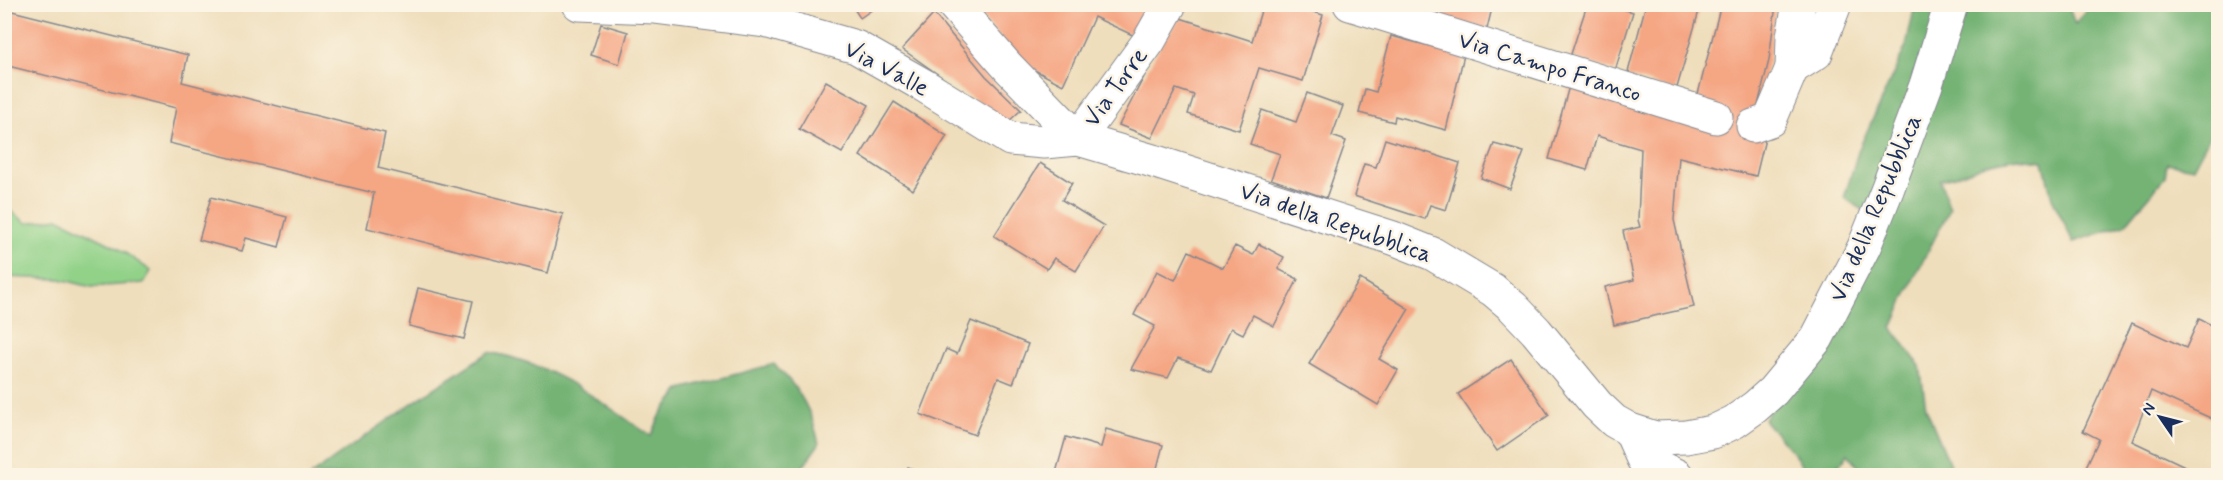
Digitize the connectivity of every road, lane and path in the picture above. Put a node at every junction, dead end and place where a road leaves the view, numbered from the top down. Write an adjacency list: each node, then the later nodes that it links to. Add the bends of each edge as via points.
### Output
1 (579, 4): 8 (street, Via Valle)
2 (952, 4): 13 (street)
3 (1170, 4): 13 (street, Via Torre, via 1149,41)
4 (1350, 4): 9 (street, Via Campo Franco)
5 (1799, 4): 10 (street)
6 (1835, 4): 10 (street, via 1816,53)
7 (1951, 4): 14 (street, Via della Repubblica, via 1884,200 1817,338 1773,391 1734,422 1713,432 1686,436 1655,438)
8 (654, 6): 13 (street, Via Valle, via 765,21 856,47 1010,139)
9 (1396, 11): 11 (street, Via Campo Franco)
10 (1792, 68): 12 (street, via 1770,120)
11 (1716, 117)
12 (1753, 126)
13 (1078, 139): 14 (street, Via della Repubblica, via 1433,254 1493,290 1513,307 1597,405)
14 (1630, 430): 15 (street, via 1643,459)
15 (1677, 476)

